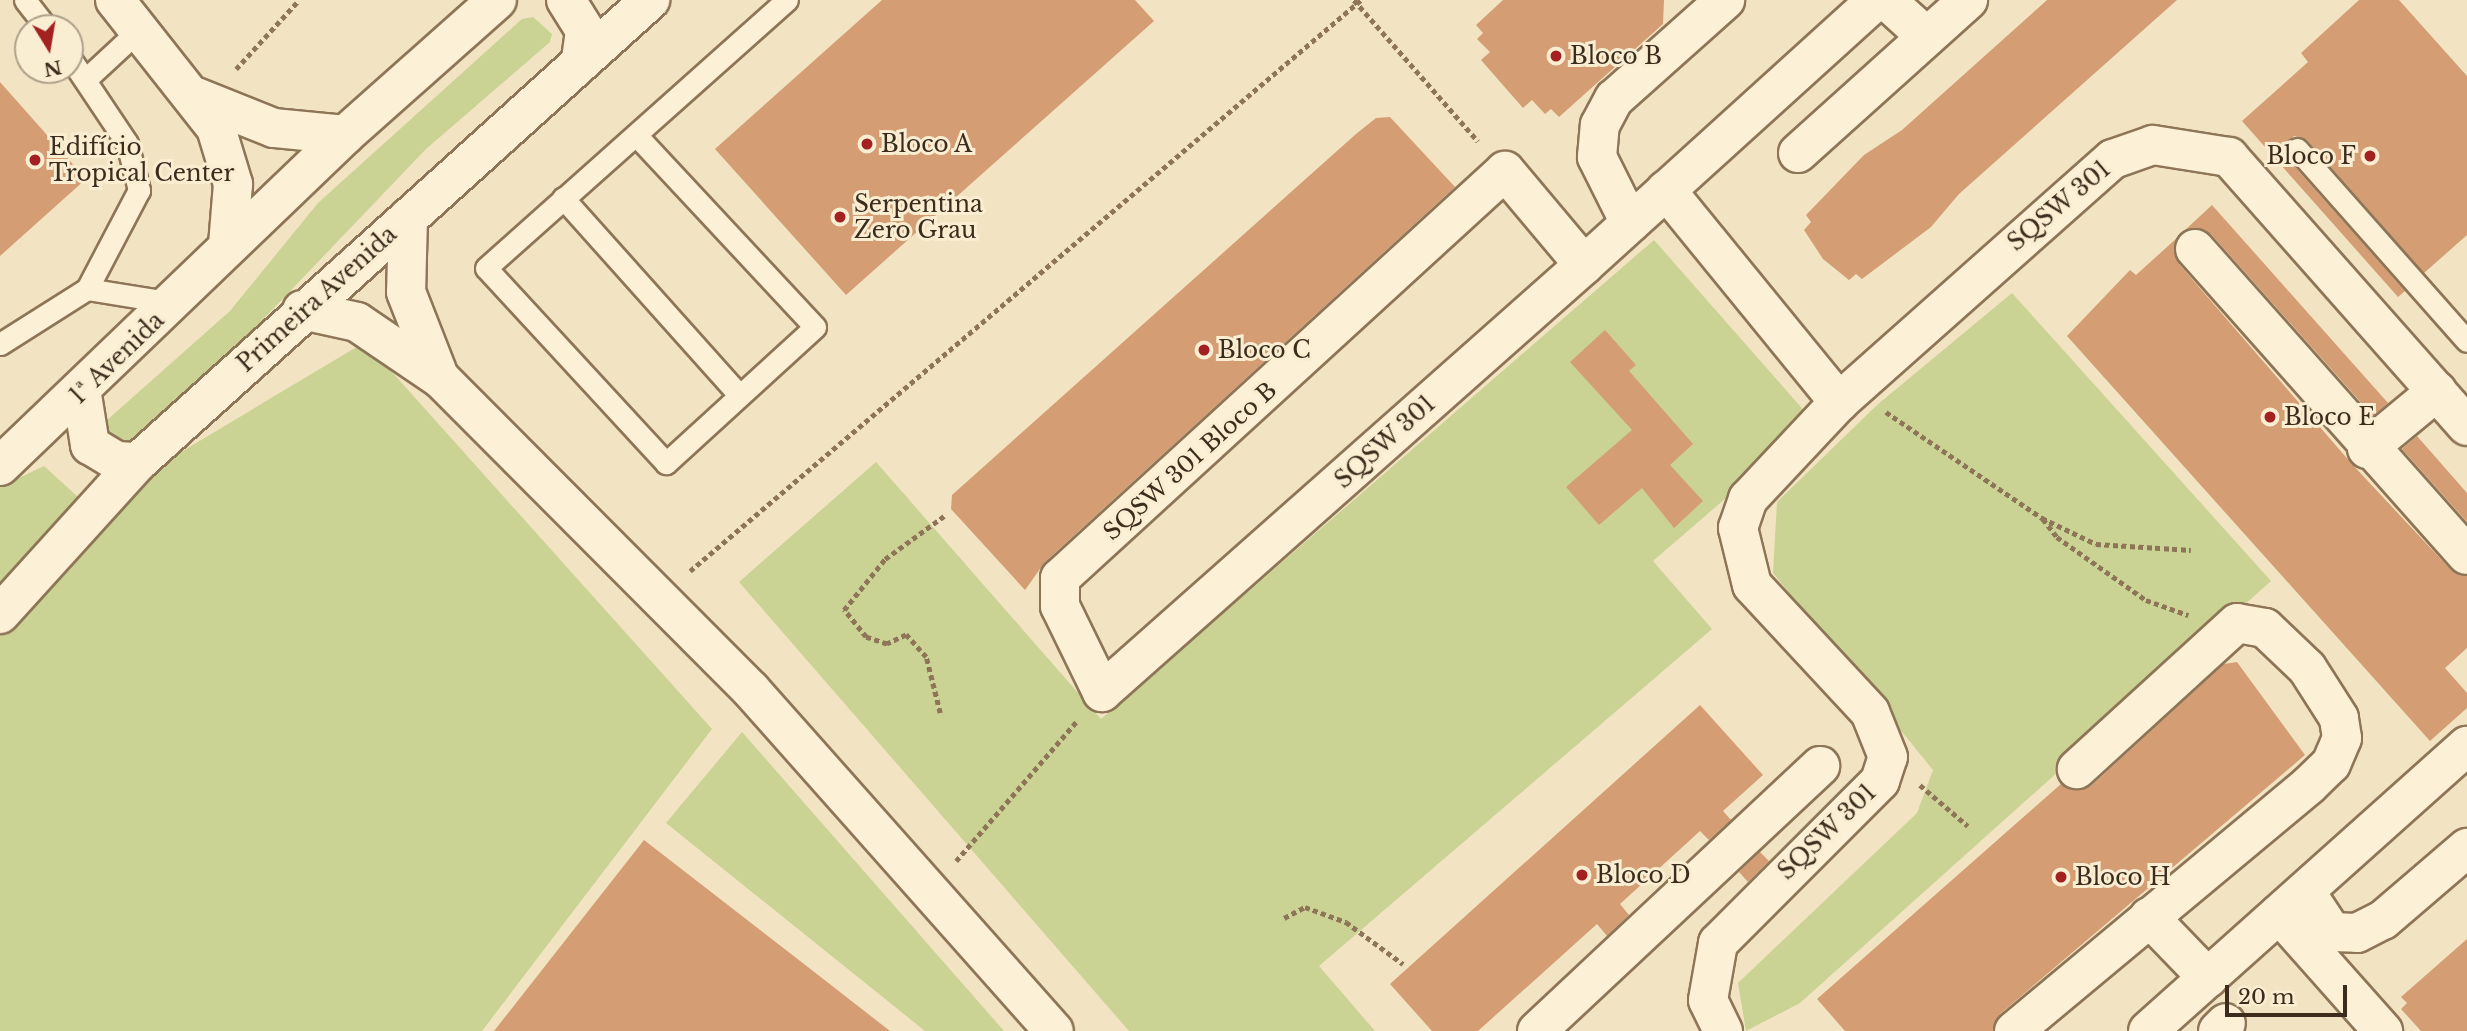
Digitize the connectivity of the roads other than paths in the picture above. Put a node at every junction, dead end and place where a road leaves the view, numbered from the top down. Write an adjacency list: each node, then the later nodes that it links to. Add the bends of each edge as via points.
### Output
1 (115, 0): 10 (street)
2 (497, 0): 16 (street)
3 (566, 0): 12 (street, via 584,31)
4 (650, 0): 12 (street, Primeira Avenida)
5 (787, 0): 17 (lane)
6 (1725, 0): 23 (street, via 1614,99 1600,125 1597,158)
7 (1876, 0): 20 (street, SQSW 301)
8 (1886, 0): 11 (street)
9 (1968, 0): 11 (street)
10 (141, 28): 14 (lane); 15 (street)
11 (1927, 37): 19 (street)
12 (581, 61): 22 (street, Primeira Avenida)
13 (84, 76): 14 (lane)
14 (86, 79): 27 (lane, via 127,143 139,190)
15 (201, 100): 16 (street, via 274,128); 24 (street, via 228,157 234,209)
16 (345, 135): 24 (street)
17 (636, 135): 21 (lane); 35 (lane, via 815,327)
18 (2297, 149): 30 (lane)
19 (1798, 153)
20 (1666, 190): 23 (street, SQSW 301); 36 (street)
21 (563, 198): 35 (lane); 35 (lane, via 486,268 666,463)
22 (408, 218): 29 (street, Primeira Avenida); 32 (street, via 405,292)
23 (1630, 223): 26 (street, SQSW 301)
24 (228, 245): 28 (street, 1ª Avenida)
25 (2195, 249): 38 (street)
26 (1584, 265): 43 (street, SQSW 301); 43 (street, SQSW 301 Bloco B, via 1504,171 1060,578 1060,606)
27 (87, 289): 28 (lane); 31 (lane)
28 (173, 303): 34 (street, 1ª Avenida)
29 (302, 310): 32 (street, via 357,322); 39 (street, Primeira Avenida)
30 (2467, 341)
31 (0, 344)
32 (441, 379): 53 (street, via 660,594)
33 (2437, 391): 36 (street, SQSW 301, via 2230,158 2153,145 2113,159); 37 (street, SQSW 301); 38 (street)
34 (82, 395): 39 (street, via 90,445 117,461); 40 (street, 1ª Avenida)
35 (739, 395)
36 (1847, 395): 49 (street, SQSW 301, via 1748,499 1738,528 1740,555 1752,585 1870,712 1888,757 1880,781)
37 (2467, 426)
38 (2367, 449): 41 (street)
39 (138, 462): 42 (street, Primeira Avenida)
40 (0, 466)
41 (2467, 555)
42 (0, 614)
43 (1102, 692)
44 (2467, 746): 50 (street)
45 (1821, 766): 47 (street)
46 (2077, 768): 51 (street, via 2225,628 2249,622 2264,628 2329,696 2342,738 2330,764)
47 (1745, 842): 49 (street, SQSW 301); 54 (street)
48 (2467, 848): 50 (street, via 2383,920 2357,933 2332,932)
49 (1767, 890): 55 (street, SQSW 301, via 1718,943 1708,974 1708,1000)
50 (2292, 903): 52 (street); 58 (street)
51 (2149, 917): 52 (street); 56 (street)
52 (2208, 978): 57 (street)
53 (1054, 1031)
54 (1537, 1031)
55 (1723, 1031)
56 (2014, 1031)
57 (2148, 1031)
58 (2383, 1031)

